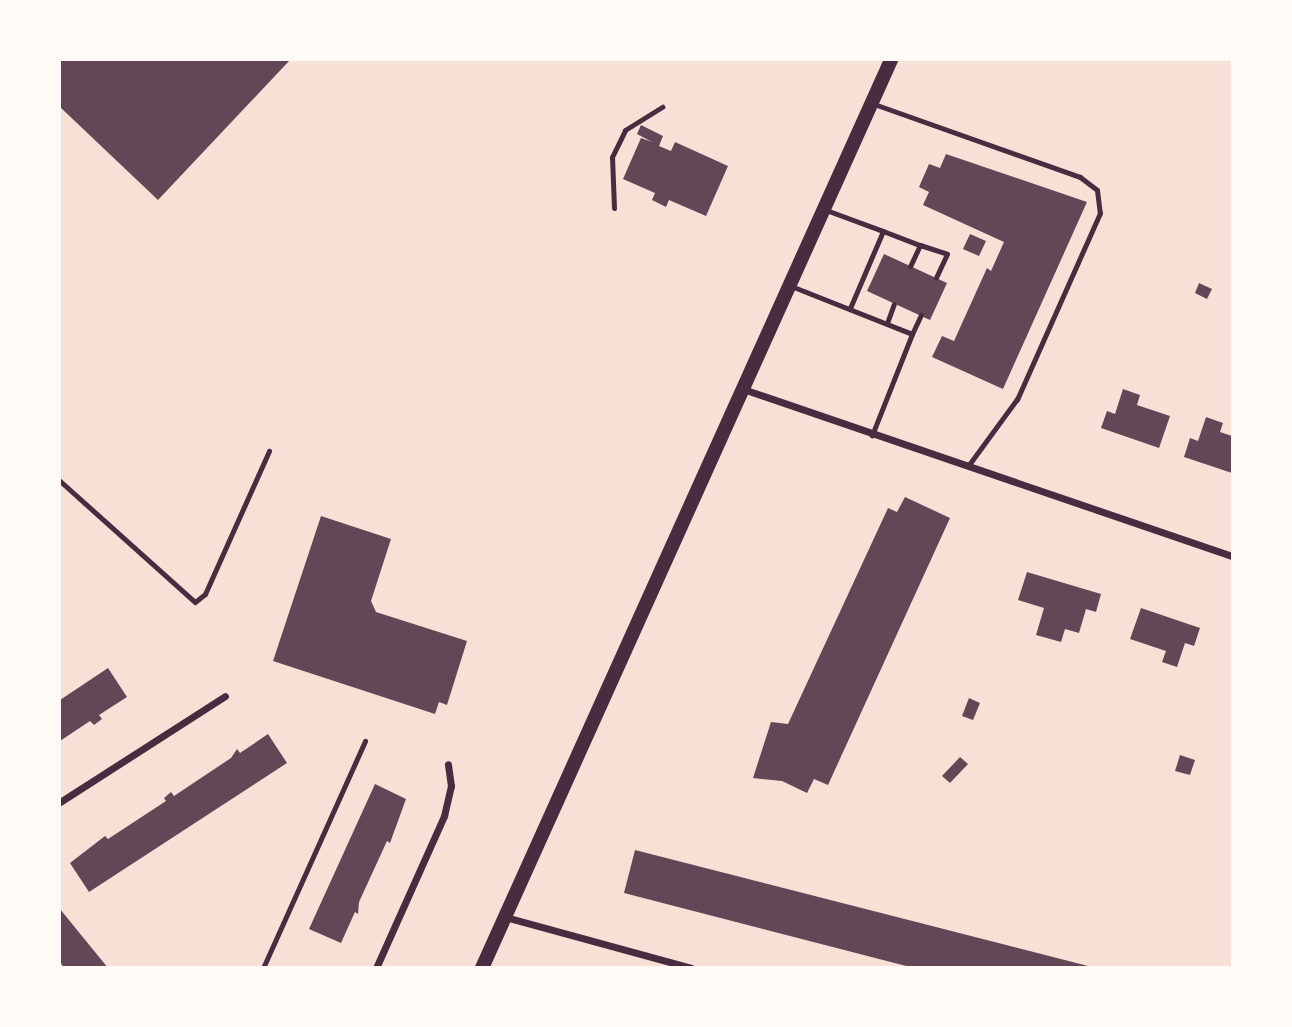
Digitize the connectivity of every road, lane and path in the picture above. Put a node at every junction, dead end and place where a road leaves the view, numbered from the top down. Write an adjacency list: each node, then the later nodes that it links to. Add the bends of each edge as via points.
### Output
1 (891, 60): 2 (main road)
2 (871, 103): 5 (main road); 19 (lane, via 1080,177 1097,190 1100,213 1017,399)
3 (662, 107): 4 (lane, via 625,130 612,157)
4 (614, 208)
5 (823, 208): 6 (lane); 10 (main road)
6 (883, 231): 7 (lane); 12 (lane)
7 (920, 244): 8 (lane); 9 (lane, via 947,254)
8 (911, 266)
9 (936, 278)
10 (788, 285): 12 (lane); 16 (main road)
11 (894, 304): 14 (lane)
12 (850, 308): 14 (lane)
13 (920, 315): 15 (lane)
14 (887, 323): 15 (lane)
15 (912, 334): 17 (lane)
16 (741, 388): 17 (street); 26 (main road)
17 (872, 435): 19 (street)
18 (270, 451): 20 (lane, via 205,594 195,602)
19 (968, 466): 21 (street)
20 (60, 481)
21 (1233, 556)
22 (225, 696): 25 (street)
23 (365, 741): 27 (lane)
24 (448, 764): 28 (street, via 449,802)
25 (60, 802)
26 (505, 917): 29 (main road); 30 (street)
27 (263, 968)
28 (376, 968)
29 (482, 968)
30 (691, 968)

